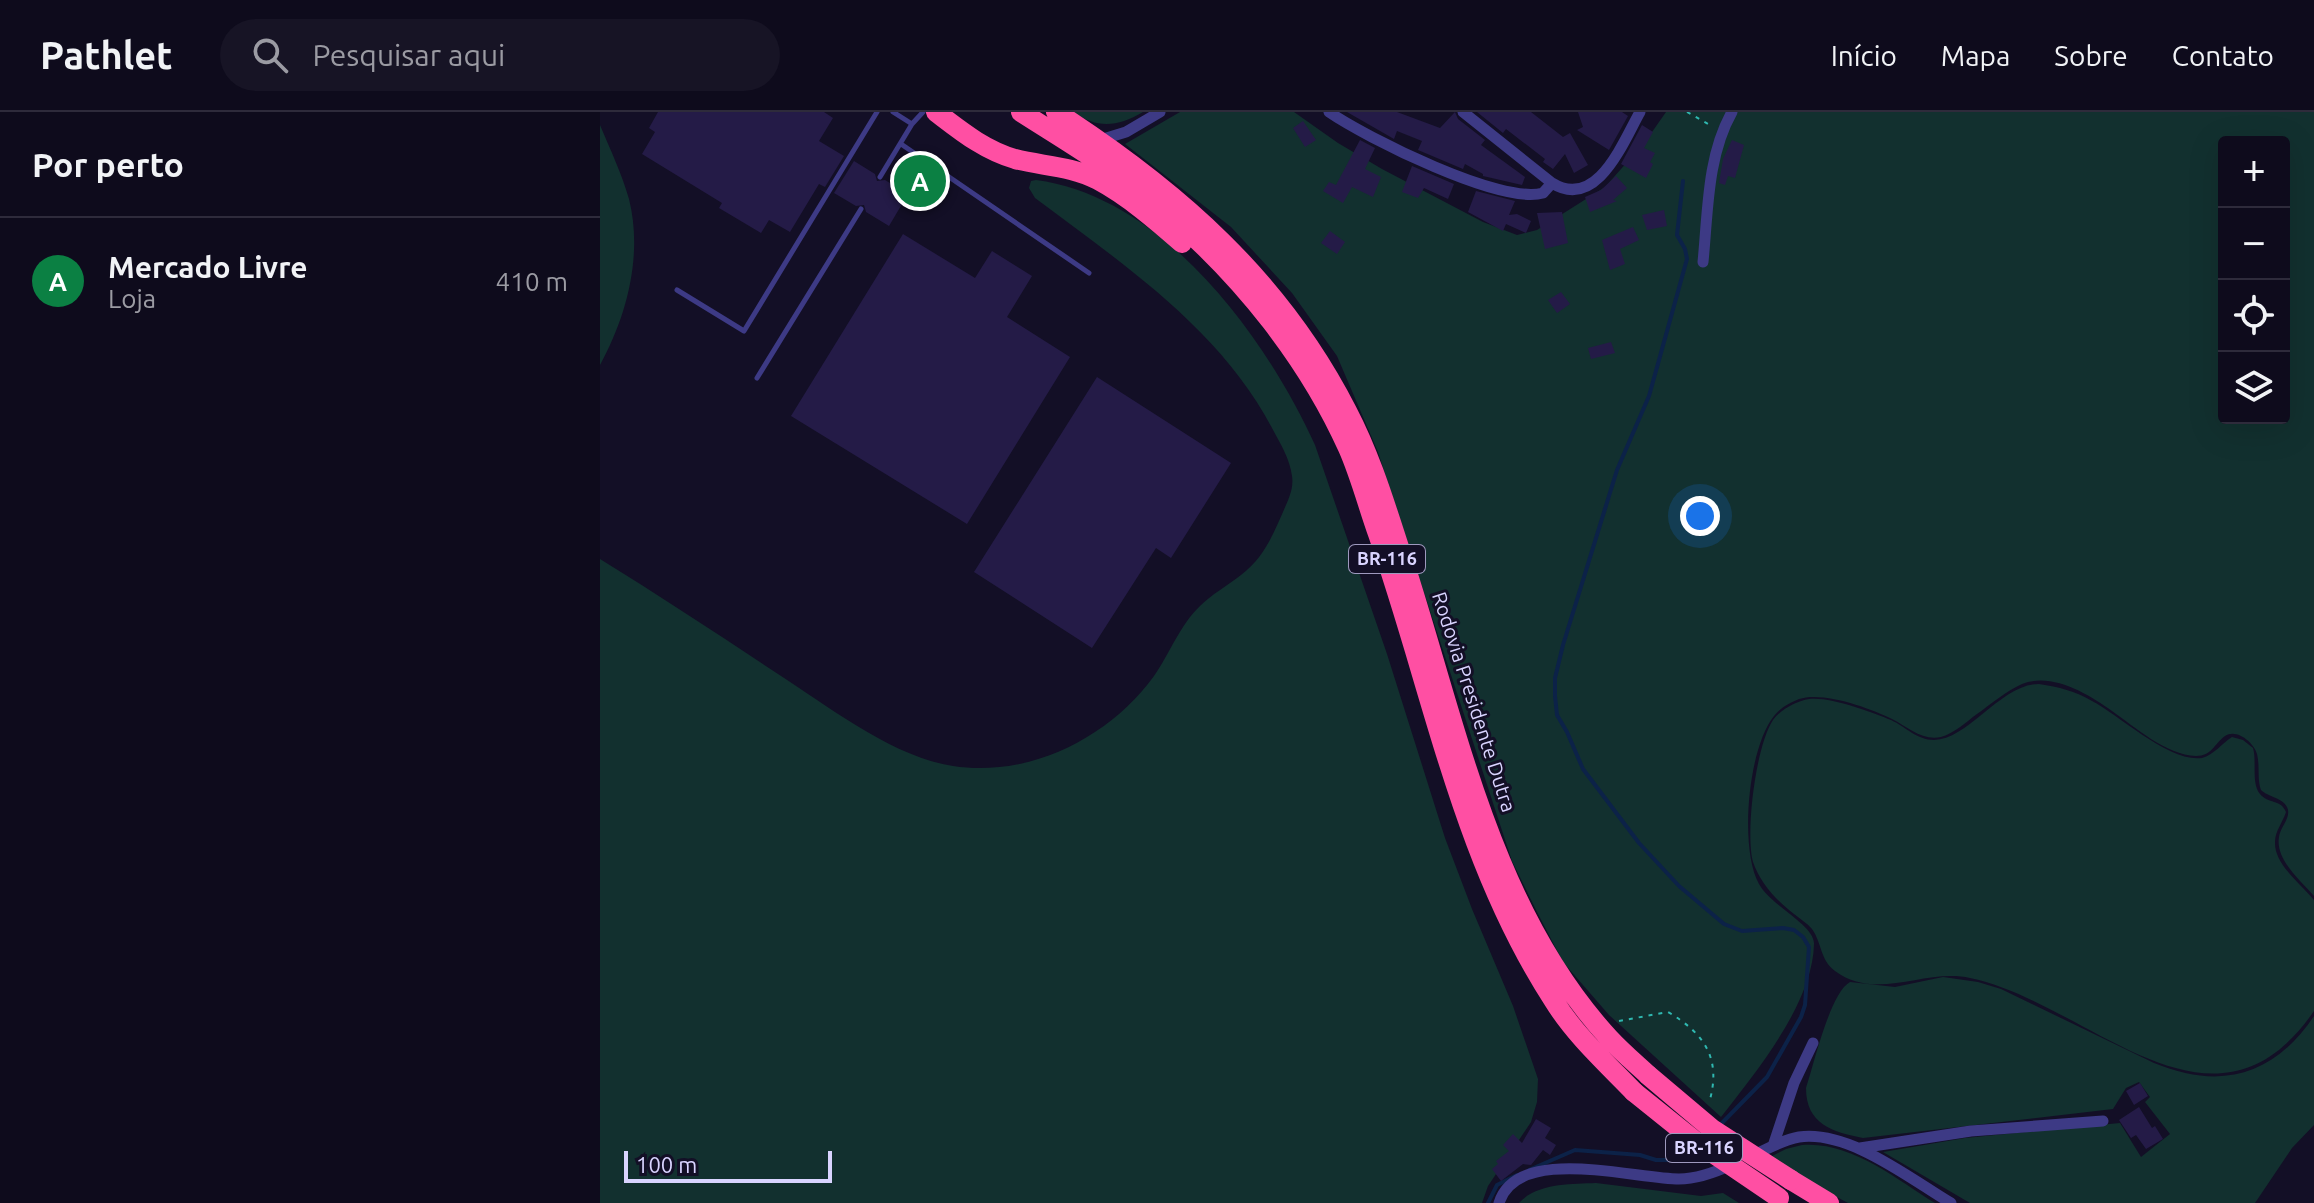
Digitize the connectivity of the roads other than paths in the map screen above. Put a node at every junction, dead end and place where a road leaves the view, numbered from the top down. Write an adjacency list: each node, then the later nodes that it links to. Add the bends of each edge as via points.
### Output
1 (877, 112): 20 (lane, via 744,331)
2 (893, 112): 12 (lane)
3 (923, 112): 12 (lane)
4 (936, 112): 22 (highway, via 993,152 1098,180 1209,267 1256,321 1303,390)
5 (1021, 112): 22 (highway, Rodovia Presidente Dutra / BR-116, via 1169,214 1262,311 1313,382 1349,449)
6 (1056, 112): 13 (highway, Rodovia Presidente Dutra / BR-116)
7 (1160, 112): 13 (street)
8 (1329, 112): 16 (street, via 1430,165 1505,192 1537,195)
9 (1463, 112): 16 (street)
10 (1640, 112): 16 (street, via 1597,180 1574,191)
11 (1732, 112): 18 (street, via 1715,161)
12 (912, 124): 14 (lane)
13 (1100, 140): 29 (highway, Rodovia Presidente Dutra / BR-116, bridge, via 1172,194 1235,254 1300,333 1347,411 1370,460 1502,864 1538,937 1578,999 1687,1110)
14 (901, 144): 15 (lane); 19 (lane)
15 (880, 177)
16 (1552, 183)
17 (861, 209): 21 (lane)
18 (1703, 262)
19 (1089, 273)
20 (677, 290)
21 (757, 378)
22 (1377, 530): 27 (highway, Rodovia Presidente Dutra / BR-116, bridge, via 1467,822 1520,944 1555,1004 1634,1092 1686,1135)
23 (1813, 1043): 25 (street)
24 (2103, 1121): 26 (street, via 1971,1131)
25 (1773, 1146): 26 (street, via 1808,1136); 28 (street, via 1703,1175 1667,1178 1577,1169 1529,1174 1511,1182)
26 (1859, 1148): 30 (street)
27 (1782, 1200)
28 (1499, 1203)
29 (1829, 1203)
30 (1951, 1203)

